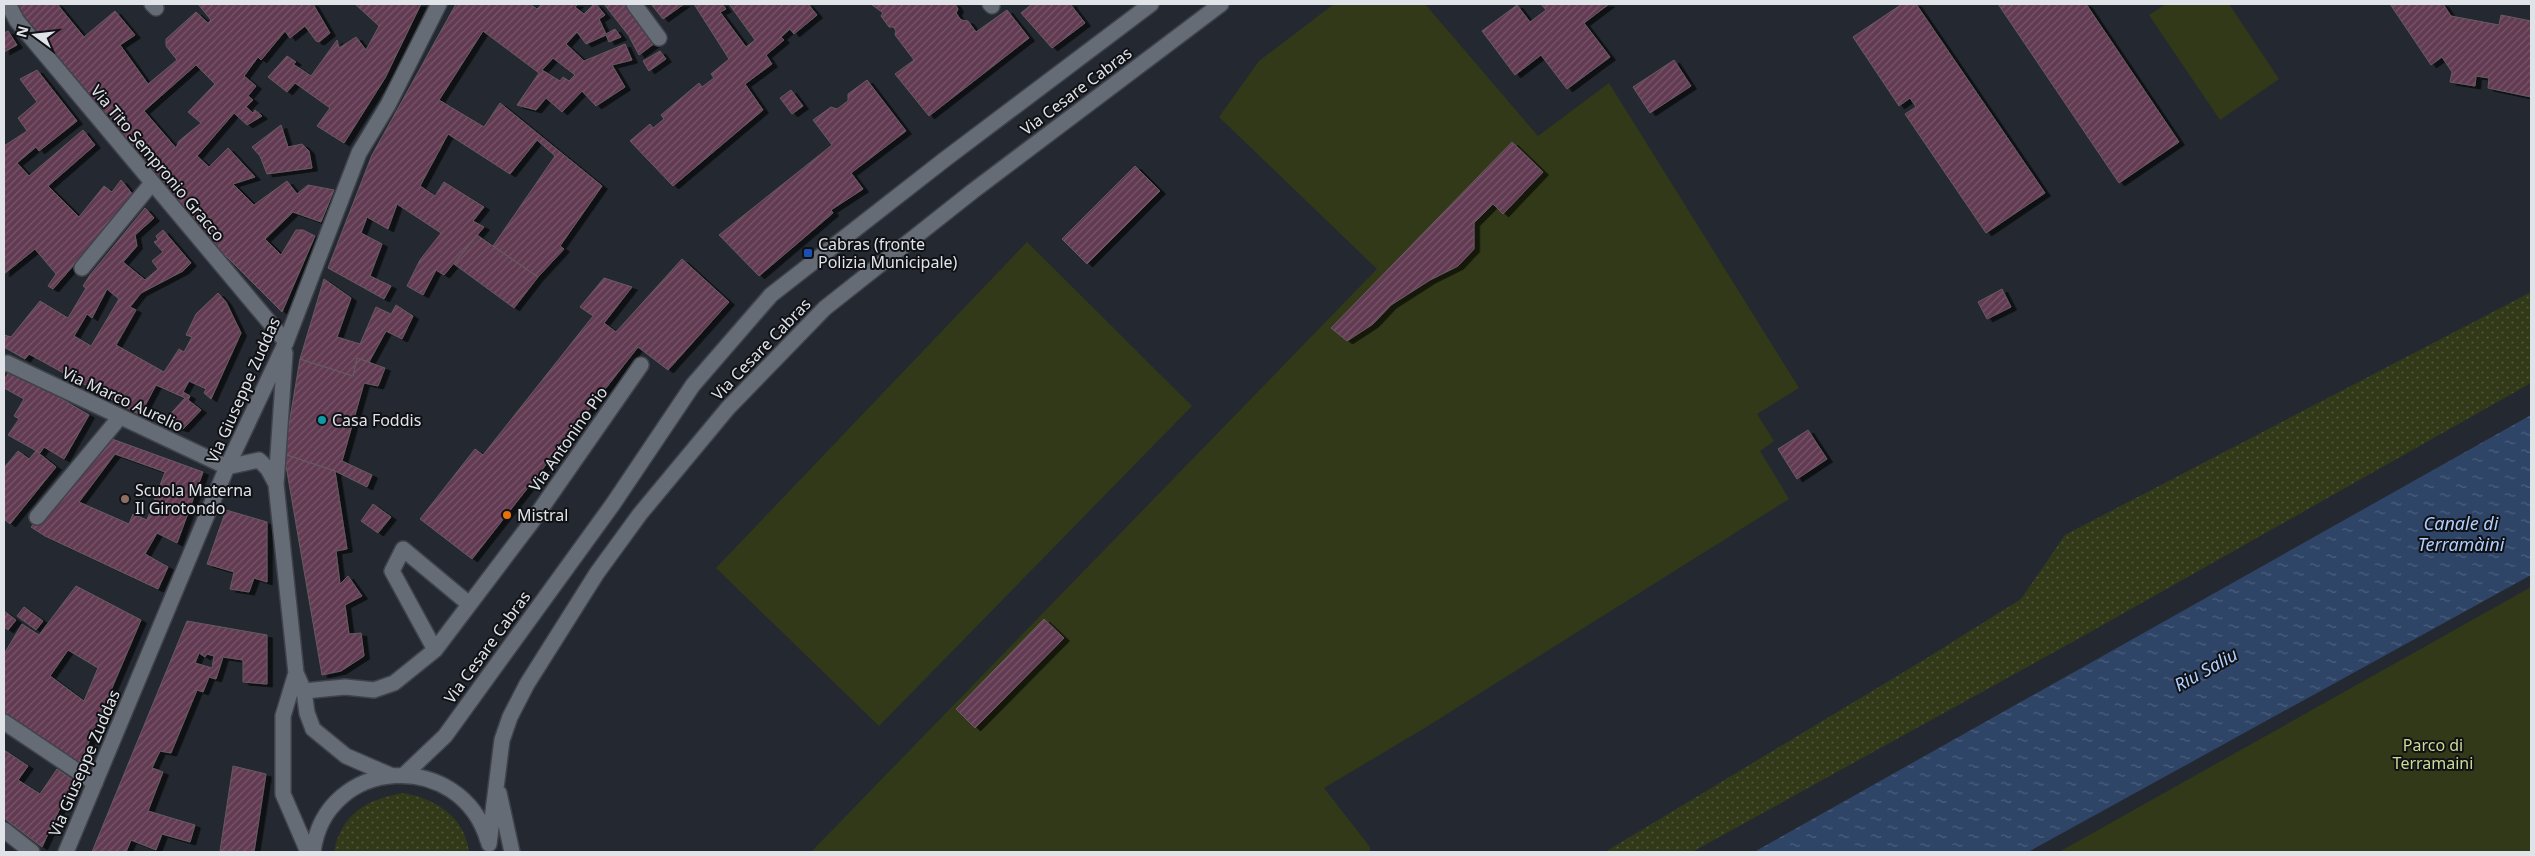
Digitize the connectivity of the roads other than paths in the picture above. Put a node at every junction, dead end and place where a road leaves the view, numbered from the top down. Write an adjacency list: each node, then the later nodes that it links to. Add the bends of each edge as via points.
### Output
1 (8, 4): 7 (street, Via Tito Sempronio Gracco, via 17,22)
2 (439, 4): 9 (street, Via Giuseppe Zuddas, via 388,105 359,153)
3 (634, 4): 6 (street)
4 (1151, 4): 21 (street, Via Cesare Cabras, via 772,295 693,386 613,504 444,736)
5 (1220, 4): 22 (street, Via Cesare Cabras, via 825,308 728,408 640,514 597,573 527,684 502,740)
6 (659, 38)
7 (152, 183): 8 (street); 9 (street, Via Tito Sempronio Gracco)
8 (82, 268)
9 (286, 342): 13 (street, Via Giuseppe Zuddas); 14 (street)
10 (4, 364): 12 (street, Via Marco Aurelio)
11 (641, 365): 16 (street, Via Antonino Pio, via 531,523)
12 (120, 416): 13 (street, Via Marco Aurelio); 15 (street)
13 (227, 467): 14 (street, via 259,460); 23 (street, Via Giuseppe Zuddas)
14 (276, 484): 18 (street)
15 (37, 517)
16 (469, 604): 17 (street, Via Antonino Pio); 17 (street, via 403,549 392,572)
17 (435, 650): 19 (street, Via Antonino Pio, via 394,683 374,690 345,687)
18 (296, 673): 19 (street); 28 (street, via 283,716 283,794)
19 (304, 691): 21 (street, via 313,728 346,756)
20 (4, 722): 23 (street)
21 (398, 774): 25 (street, via 431,779 454,791 473,809); 29 (street, via 377,777 351,790 331,809 317,834)
22 (496, 780): 25 (street, Via Cesare Cabras); 30 (street)
23 (95, 783): 27 (street, Via Giuseppe Zuddas)
24 (4, 830): 26 (street)
25 (490, 848)
26 (32, 852)
27 (66, 852)
28 (308, 852)
29 (313, 852)
30 (512, 852)

